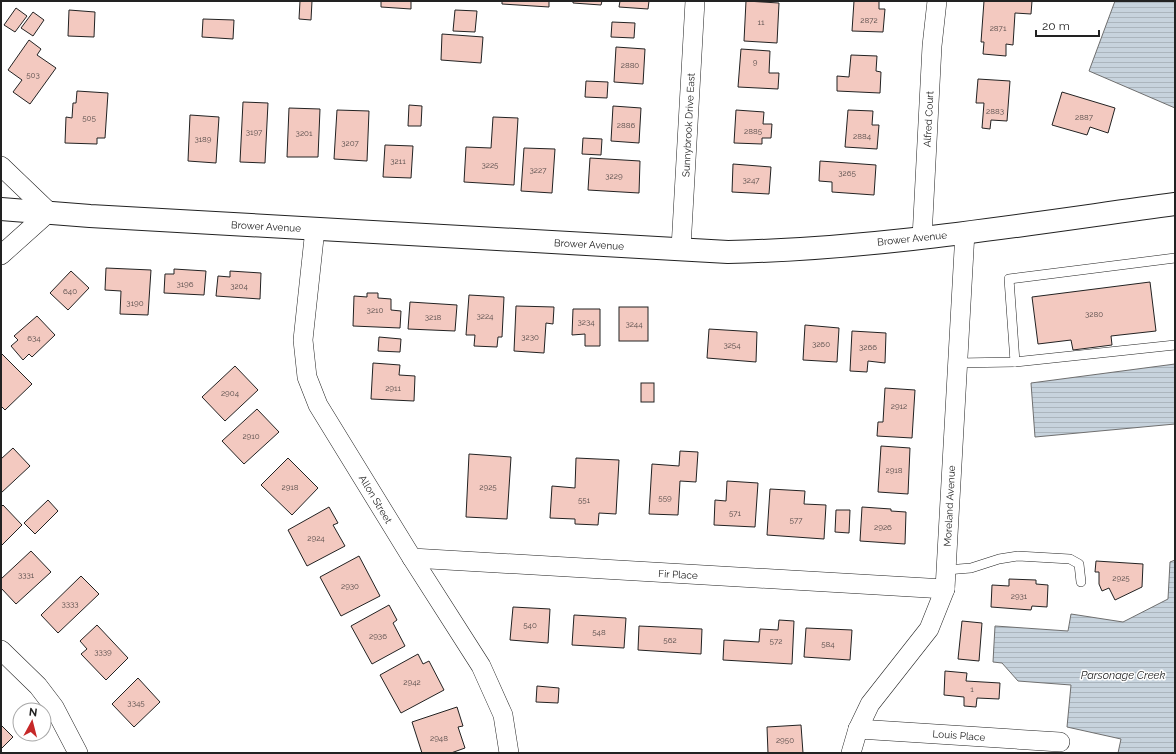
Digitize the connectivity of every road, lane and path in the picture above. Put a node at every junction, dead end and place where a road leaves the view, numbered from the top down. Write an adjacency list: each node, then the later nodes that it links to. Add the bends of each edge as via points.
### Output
1 (695, 1): 10 (street, Sunnybrook Drive East)
2 (938, 1): 9 (street, Alfred Court, via 932,46)
3 (1, 166): 6 (street)
4 (1175, 204): 8 (main road, Brower Avenue)
5 (1, 209): 6 (main road, Brower Avenue)
6 (49, 212): 7 (main road, Brower Avenue); 11 (street)
7 (315, 229): 10 (main road, Brower Avenue); 16 (street, Allon Street, via 304,340 308,377 318,405)
8 (965, 232): 9 (main road, Brower Avenue); 15 (street, Moreland Avenue)
9 (922, 238): 10 (main road, Brower Avenue, via 794,251 728,252)
10 (682, 248)
11 (1, 255)
12 (1175, 258): 14 (lane, via 1009,279)
13 (1175, 344): 14 (lane)
14 (1015, 362): 15 (lane)
15 (957, 363): 17 (street, Moreland Avenue)
16 (412, 558): 19 (street, Fir Place); 24 (street, Allon Street, via 481,666 503,715)
17 (946, 570): 18 (lane, via 971,568 1018,556 1070,559 1079,564); 19 (street, Moreland Avenue)
18 (1081, 582)
19 (944, 589): 21 (street, Moreland Avenue, via 929,628 870,704)
20 (1, 650): 23 (street, via 38,686 54,707)
21 (858, 729): 22 (street, Louis Place); 25 (street, Moreland Avenue)
22 (1060, 742)
23 (78, 753)
24 (509, 753)
25 (851, 753)

